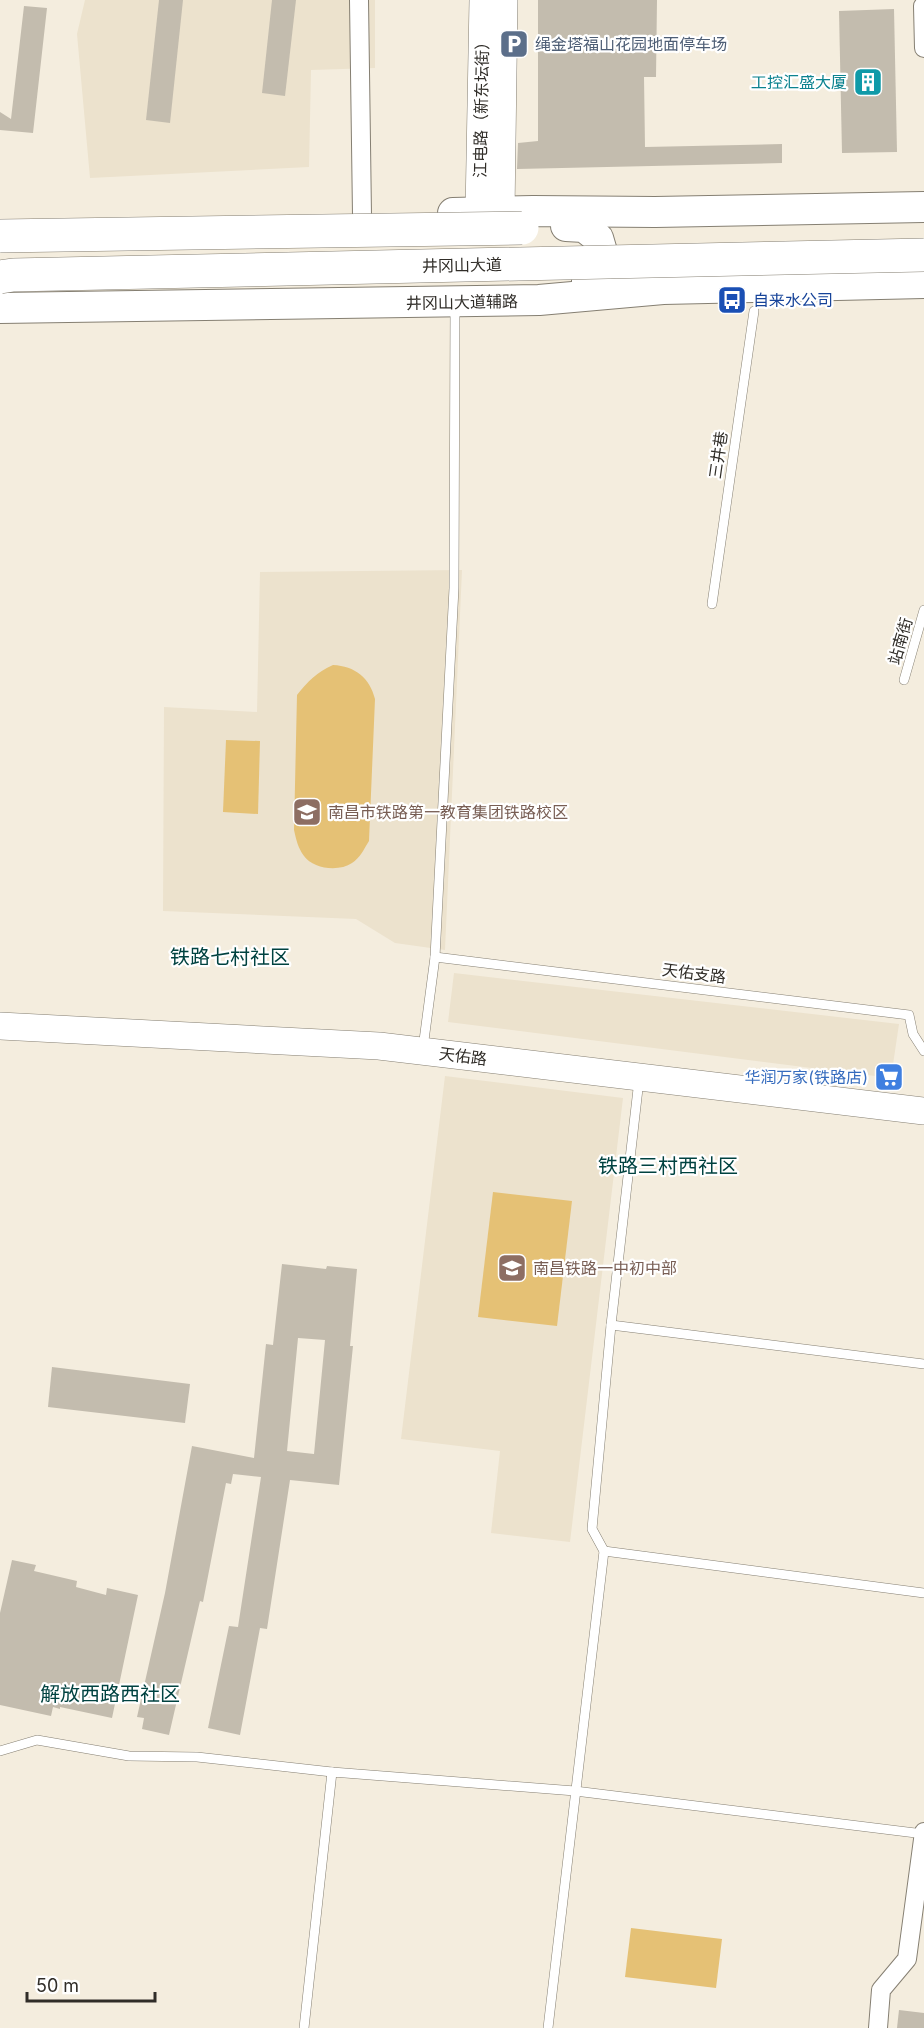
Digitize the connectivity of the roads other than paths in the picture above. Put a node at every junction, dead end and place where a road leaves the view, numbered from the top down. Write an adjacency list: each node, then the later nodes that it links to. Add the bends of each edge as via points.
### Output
1 (359, 0): 8 (street)
2 (483, 0): 9 (street, 江电路（新东坛街）)
3 (504, 0): 9 (street, 江电路（新东坛街）)
4 (923, 6): 5 (street)
5 (924, 48)
6 (924, 207): 7 (main road)
7 (655, 212): 9 (main road); 12 (main road)
8 (362, 215): 9 (main road); 10 (main road)
9 (501, 217): 12 (main road); 13 (highway, bridge)
10 (167, 220): 11 (main road); 23 (main road, via 187,242 191,255 188,284)
11 (0, 225)
12 (566, 226): 19 (main road, via 584,227 597,238 603,255 598,272 585,283)
13 (0, 236)
14 (924, 239): 16 (highway, 井冈山大道)
15 (924, 255): 17 (highway, 井冈山大道, bridge)
16 (0, 257)
17 (0, 277)
18 (924, 283): 20 (main road, 井冈山大道辅路)
19 (556, 285): 20 (main road); 21 (highway)
20 (663, 289): 22 (main road, 井冈山大道辅路, via 539,300)
21 (0, 298)
22 (455, 302): 23 (main road, 井冈山大道辅路); 29 (lane, via 454,588)
23 (170, 307): 24 (main road, 井冈山大道辅路)
24 (0, 308)
25 (754, 311): 26 (lane, 三井巷)
26 (712, 604)
27 (924, 610): 28 (lane, 站南街)
28 (904, 680)
29 (435, 957): 31 (lane); 32 (lane, 天佑支路, via 909,1015 913,1034)
30 (0, 1026): 31 (street, 天佑路)
31 (423, 1051): 33 (street, 天佑路)
32 (924, 1051)
33 (639, 1077): 34 (street, 天佑路); 35 (lane)
34 (924, 1111)
35 (611, 1325): 36 (lane); 37 (lane, via 592,1529)
36 (924, 1364)
37 (604, 1551): 38 (lane); 41 (lane)
38 (924, 1593)
39 (0, 1751): 40 (lane, via 38,1740 129,1756 197,1757)
40 (332, 1772): 41 (lane); 43 (lane)
41 (575, 1791): 42 (lane); 44 (lane)
42 (924, 1833): 45 (street, via 907,1959 880,1990)
43 (304, 2028)
44 (548, 2028)
45 (878, 2028)

